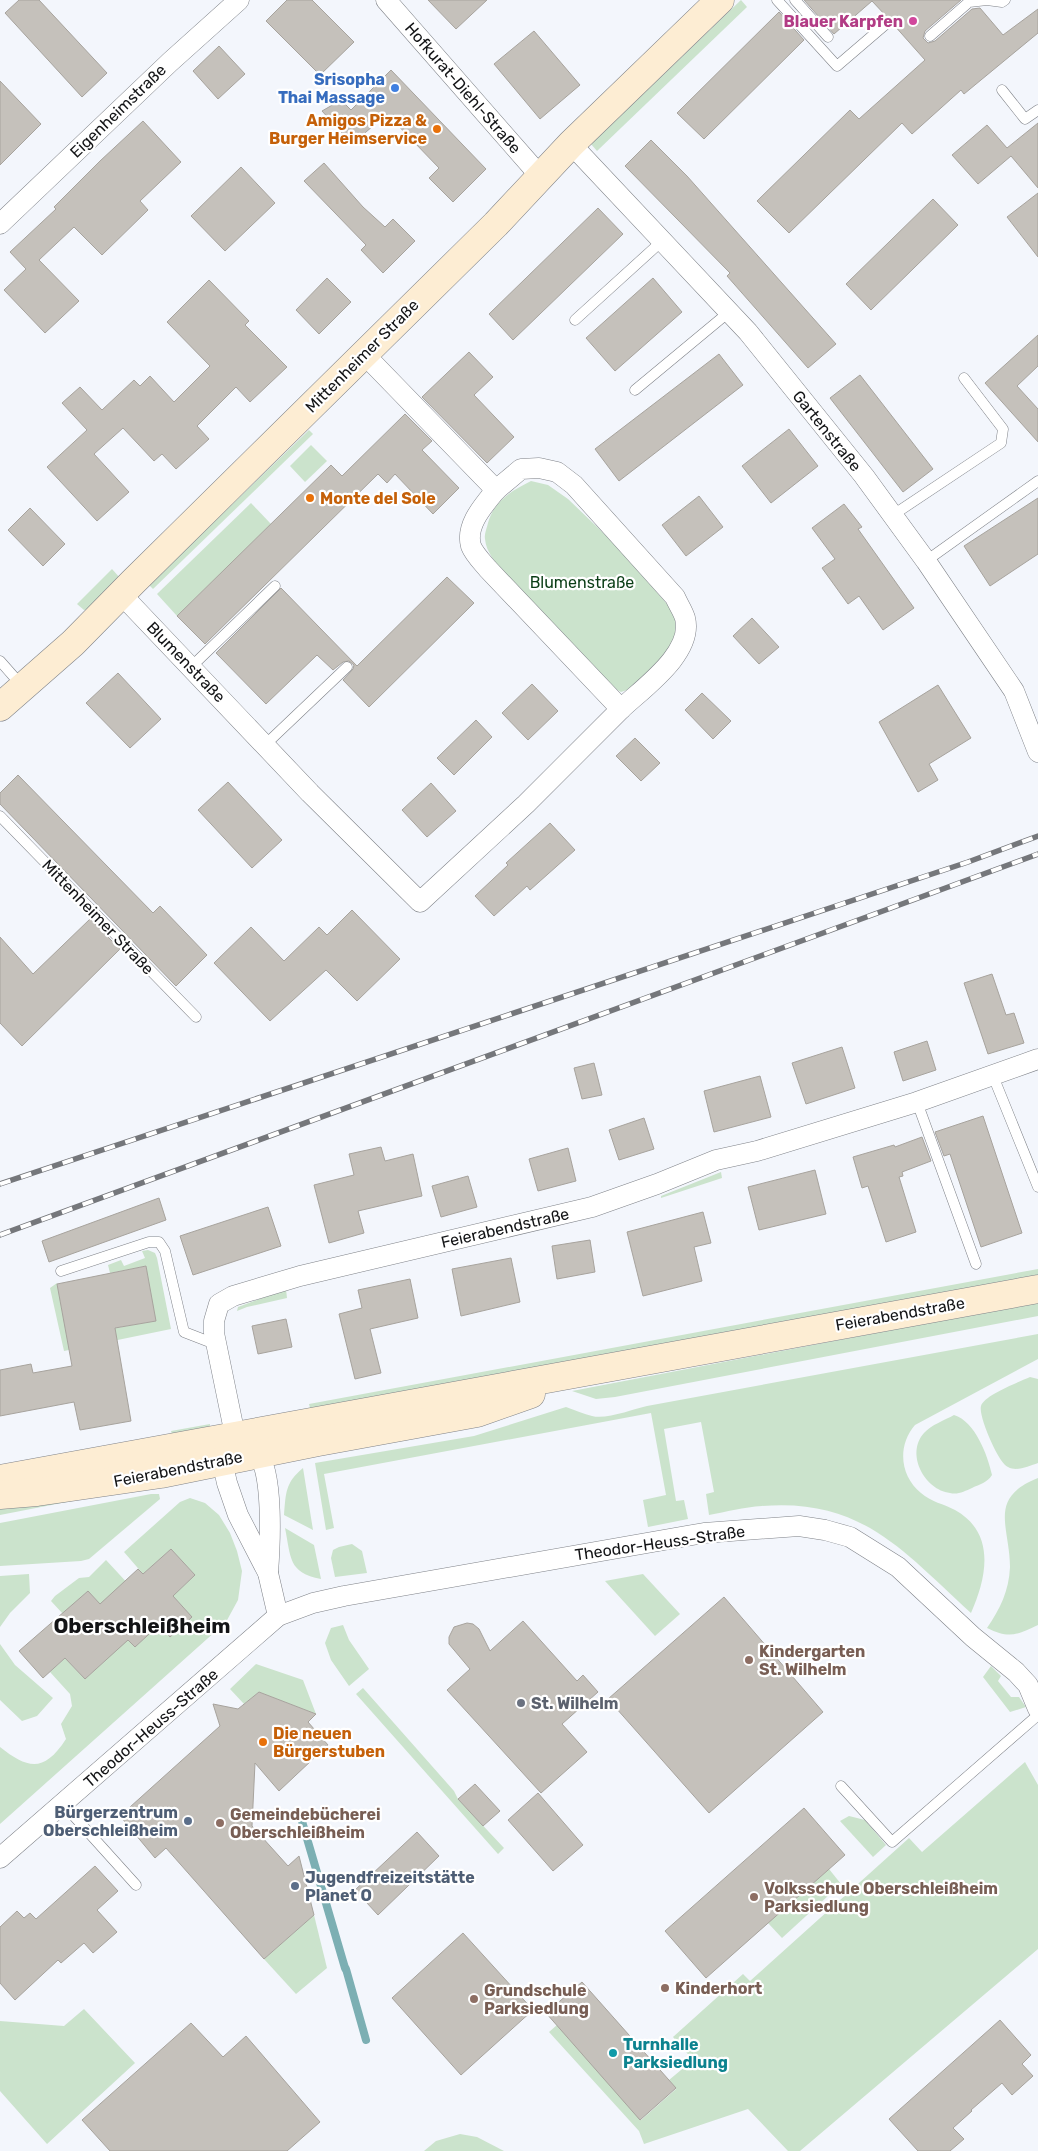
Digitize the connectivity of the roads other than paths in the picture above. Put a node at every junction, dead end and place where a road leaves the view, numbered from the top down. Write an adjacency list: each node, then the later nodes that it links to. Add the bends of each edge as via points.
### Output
1 (239, 0): 14 (street, Eigenheimstraße)
2 (386, 0): 13 (street, Hofkurat-Diehl-Straße)
3 (720, 0): 12 (main road, Mittenheimer Straße)
4 (777, 0): 7 (lane, via 837,66)
5 (795, 0): 9 (lane)
6 (1005, 0): 8 (lane, via 969,2)
7 (886, 24)
8 (930, 36)
9 (828, 37)
10 (1002, 90): 11 (lane, via 1026,119)
11 (1038, 110)
12 (571, 144): 13 (main road, Mittenheimer Straße); 15 (street, Gartenstraße)
13 (540, 177): 18 (main road, Mittenheimer Straße)
14 (0, 224)
15 (662, 241): 16 (street, Gartenstraße); 17 (lane)
16 (729, 312): 20 (lane); 23 (street, Gartenstraße)
17 (575, 320)
18 (364, 354): 22 (street); 26 (main road, Mittenheimer Straße)
19 (964, 378): 23 (lane, via 1003,429 1001,444)
20 (636, 390)
21 (1038, 481): 24 (lane)
22 (496, 490): 32 (street, Blumenstraße, via 480,510 471,529 472,546 488,569); 32 (street, Blumenstraße, via 521,468 557,472 574,485 675,597 685,618 682,644 674,659)
23 (893, 515): 24 (street, Gartenstraße)
24 (926, 561): 34 (street, Gartenstraße, via 1014,691)
25 (275, 586): 29 (lane)
26 (121, 594): 29 (street, Blumenstraße); 30 (main road, Mittenheimer Straße, via 73,643)
27 (0, 660): 30 (lane)
28 (347, 666): 33 (lane)
29 (191, 667): 33 (street, Blumenstraße)
30 (22, 687): 31 (main road, Mittenheimer Straße)
31 (0, 707)
32 (621, 709): 33 (street, Blumenstraße, via 425,908)
33 (265, 745)
34 (1038, 752)
35 (0, 816): 36 (lane, Mittenheimer Straße)
36 (196, 1017)
37 (1038, 1059): 38 (street, Feierabendstraße)
38 (993, 1076): 39 (street, Feierabendstraße); 40 (lane)
39 (917, 1102): 41 (lane); 44 (street, Feierabendstraße, via 757,1151 716,1160 592,1207 300,1276 233,1296 219,1304 214,1321)
40 (1038, 1187)
41 (976, 1264)
42 (61, 1271): 44 (lane, via 149,1242 159,1242 165,1251 184,1332)
43 (1038, 1289): 45 (main road, Feierabendstraße)
44 (215, 1344): 46 (street, Feierabendstraße)
45 (586, 1373): 46 (main road, Feierabendstraße); 47 (main road, Feierabendstraße, via 476,1413)
46 (235, 1435): 47 (street); 48 (street); 49 (main road, Feierabendstraße)
47 (258, 1454): 48 (main road, Feierabendstraße); 51 (street, via 267,1479)
48 (222, 1461): 50 (main road, Feierabendstraße, via 106,1483); 51 (street, via 238,1515)
49 (0, 1479)
50 (0, 1495)
51 (268, 1573): 52 (street)
52 (278, 1616): 53 (street, Theodor-Heuss-Straße, via 344,1596 704,1533 799,1526 850,1538 890,1562 973,1637 1016,1672); 57 (street, Theodor-Heuss-Straße)
53 (1033, 1680): 54 (street, Theodor-Heuss-Straße)
54 (1038, 1708)
55 (1038, 1714): 56 (lane, via 892,1842)
56 (841, 1786)
57 (63, 1804): 58 (street, Theodor-Heuss-Straße); 59 (lane)
58 (0, 1858)
59 (136, 1885)

